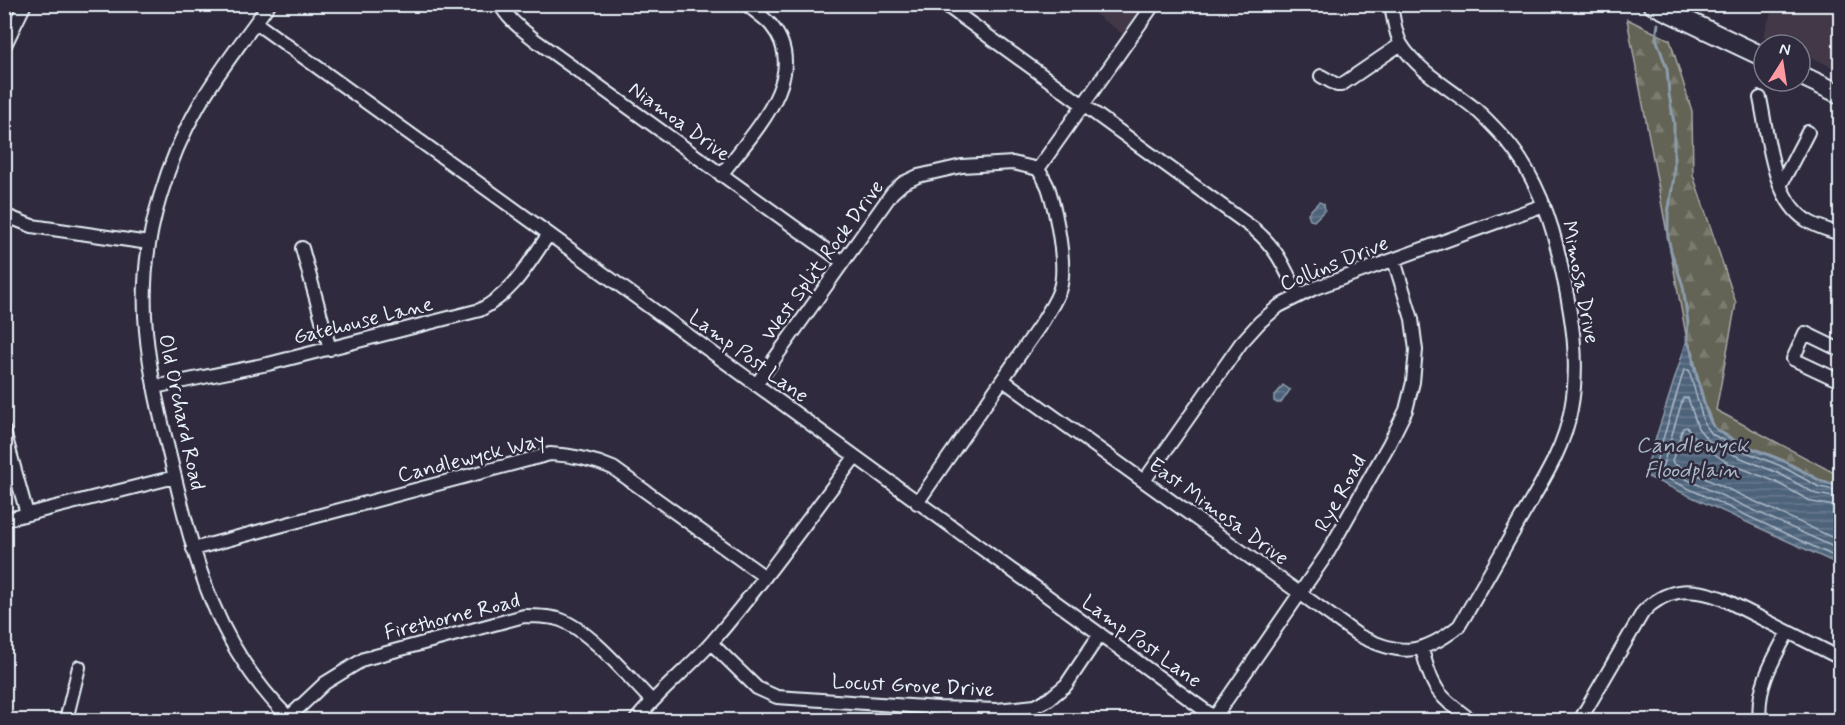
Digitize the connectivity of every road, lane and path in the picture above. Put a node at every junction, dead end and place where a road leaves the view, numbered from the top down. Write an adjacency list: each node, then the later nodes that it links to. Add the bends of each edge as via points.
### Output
1 (25, 4): 11 (street)
2 (268, 4): 9 (street, Old Orchard Road)
3 (500, 4): 20 (street, Niamoa Drive, via 517,26 535,40)
4 (746, 4): 20 (street, via 771,25 780,41 785,72 775,103)
5 (945, 4): 17 (street)
6 (1154, 4): 17 (street)
7 (1391, 4): 10 (street)
8 (1652, 4): 12 (street)
9 (256, 23): 24 (street, Lamp Post Lane); 26 (street, Old Orchard Road, via 186,130 159,198)
10 (1401, 44): 13 (street, via 1341,85); 22 (street, Mimosa Drive, via 1505,139 1527,170)
11 (4, 47)
12 (1752, 51)
13 (1321, 76)
14 (1812, 81): 15 (street)
15 (1840, 94)
16 (1760, 98): 21 (street)
17 (1083, 105): 19 (street); 30 (street, via 1268,241 1280,256)
18 (1808, 132): 21 (street)
19 (1038, 169): 29 (street, West Split Rock Drive, via 1014,163 962,166 903,183 891,193); 33 (street, via 1048,188 1054,214 1062,261 1061,285 1056,300)
20 (721, 175): 29 (street, Niamoa Drive)
21 (1780, 186): 25 (street, via 1805,220)
22 (1544, 205): 28 (street, Collins Drive); 50 (street, Mimosa Drive, via 1555,236 1575,340 1575,385 1566,430 1549,468 1459,626)
23 (4, 215): 26 (street, via 32,226)
24 (549, 234): 31 (street, Gatehouse Lane, via 511,288 480,310); 35 (street, Lamp Post Lane)
25 (1840, 234)
26 (149, 243): 36 (street, Old Orchard Road, via 144,323)
27 (302, 248): 31 (street)
28 (1395, 260): 30 (street, Collins Drive); 46 (street, Rye Road, via 1412,319 1416,350 1406,410 1328,554)
29 (843, 262): 35 (street, West Split Rock Drive)
30 (1298, 295): 40 (street, Collins Drive, via 1260,322 1241,344)
31 (330, 349): 36 (street, Gatehouse Lane)
32 (1840, 350): 34 (street, via 1805,333 1793,359)
33 (1003, 380): 40 (street, East Mimosa Drive); 41 (street)
34 (1840, 381)
35 (756, 385): 38 (street, Lamp Post Lane)
36 (154, 387): 39 (street, Old Orchard Road)
37 (4, 431): 42 (street)
38 (855, 457): 41 (street, Lamp Post Lane); 45 (street)
39 (175, 477): 42 (street); 44 (street, Old Orchard Road)
40 (1144, 481): 46 (street, East Mimosa Drive)
41 (917, 503): 48 (street, Lamp Post Lane)
42 (27, 514): 43 (street)
43 (4, 520)
44 (193, 549): 45 (street, Candlewyck Way, via 550,454 573,455 613,468); 54 (street, Old Orchard Road, via 211,603 229,640 257,683)
45 (765, 577): 49 (street)
46 (1300, 594): 50 (street, East Mimosa Drive, via 1378,645 1397,650); 55 (street, Rye Road)
47 (1788, 632): 51 (street); 59 (street, via 1702,591 1667,595 1642,612); 60 (street, via 1769,667 1762,689)
48 (1100, 634): 49 (street, Locust Grove Drive, via 1066,685 1049,699 1035,706 997,710 777,697 757,688); 55 (street, Lamp Post Lane)
49 (711, 643): 53 (street)
50 (1422, 649): 58 (street, via 1438,694)
51 (1840, 658)
52 (79, 667): 56 (street)
53 (652, 701): 54 (street, Firethorne Road, via 578,630 561,620 524,616 364,659 326,683); 57 (street)
54 (290, 719)
55 (1216, 719)
56 (66, 720)
57 (636, 720)
58 (1472, 720)
59 (1580, 720)
60 (1760, 720)

